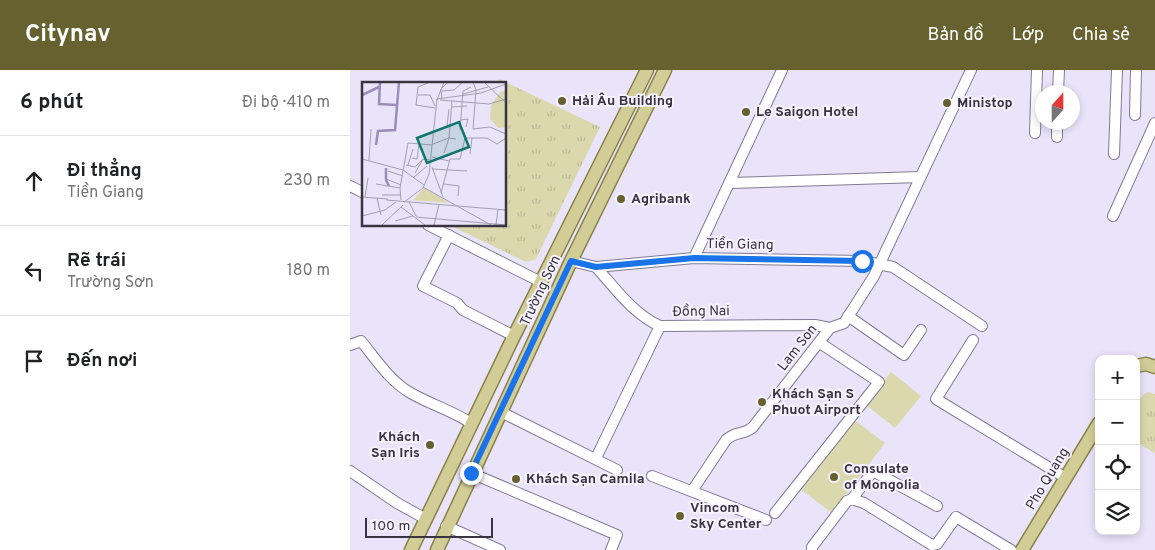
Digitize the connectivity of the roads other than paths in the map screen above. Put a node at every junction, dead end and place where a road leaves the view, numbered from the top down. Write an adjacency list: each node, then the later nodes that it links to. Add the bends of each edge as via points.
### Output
1 (647, 70): 27 (main road, Trường Sơn)
2 (665, 70): 24 (main road, Trường Sơn)
3 (782, 70): 17 (street)
4 (971, 70): 16 (street, Lam Son)
5 (1037, 70): 13 (street)
6 (1059, 70): 9 (street)
7 (1117, 70): 15 (street)
8 (1136, 70): 10 (street)
9 (1058, 85)
10 (1135, 115)
11 (1155, 123): 20 (street)
12 (1056, 130): 14 (street)
13 (1035, 133)
14 (1056, 137)
15 (1114, 154)
16 (920, 177): 17 (street); 25 (street, Lam Son)
17 (730, 183): 23 (street)
18 (350, 186): 19 (street)
19 (362, 192)
20 (1113, 216)
21 (430, 226): 22 (street)
22 (449, 235): 27 (street); 33 (street, via 423,286)
23 (694, 258): 25 (street, Tiền Giang); 26 (street, Tiền Giang)
24 (571, 261): 26 (street, Tiền Giang); 39 (main road, Trường Sơn)
25 (880, 263): 28 (street, Lam Son); 30 (street, Tiền Giang, via 893,267)
26 (596, 267): 29 (street, Đồng Nai, via 633,308)
27 (541, 282): 33 (main road, Trường Sơn)
28 (848, 316): 31 (street, Lam Son, via 844,323); 32 (street, via 904,355)
29 (660, 326): 31 (street, Đồng Nai, via 815,325); 42 (street)
30 (982, 326)
31 (830, 328): 35 (street, Lam Son)
32 (921, 330)
33 (514, 336): 40 (main road, Trường Sơn)
34 (973, 340): 47 (street, via 936,399)
35 (820, 343): 48 (street, Lam Son, via 753,426 746,433 731,435 726,440); 51 (street, via 879,382)
36 (350, 345): 40 (street, via 361,341 408,391)
37 (1140, 365): 38 (main road)
38 (1155, 367)
39 (501, 412): 42 (street); 45 (main road, Trường Sơn)
40 (472, 423): 52 (main road, Trường Sơn)
41 (1095, 431): 47 (main road, Pho Quang)
42 (596, 458): 43 (street)
43 (617, 470)
44 (350, 471): 52 (street)
45 (471, 473): 54 (main road, Trường Sơn); 59 (street, via 618,534)
46 (652, 476): 48 (street)
47 (1066, 478): 62 (main road, Pho Quang)
48 (692, 492): 53 (street)
49 (852, 498): 50 (street, via 874,471); 55 (street); 60 (street)
50 (937, 506)
51 (775, 513)
52 (426, 518): 56 (main road, Trường Sơn)
53 (766, 520)
54 (446, 526): 57 (main road, Trường Sơn); 58 (street)
55 (931, 547): 61 (street, via 956,517)
56 (411, 550)
57 (437, 550)
58 (500, 550)
59 (611, 550)
60 (812, 550)
61 (1011, 550)
62 (1022, 550)

